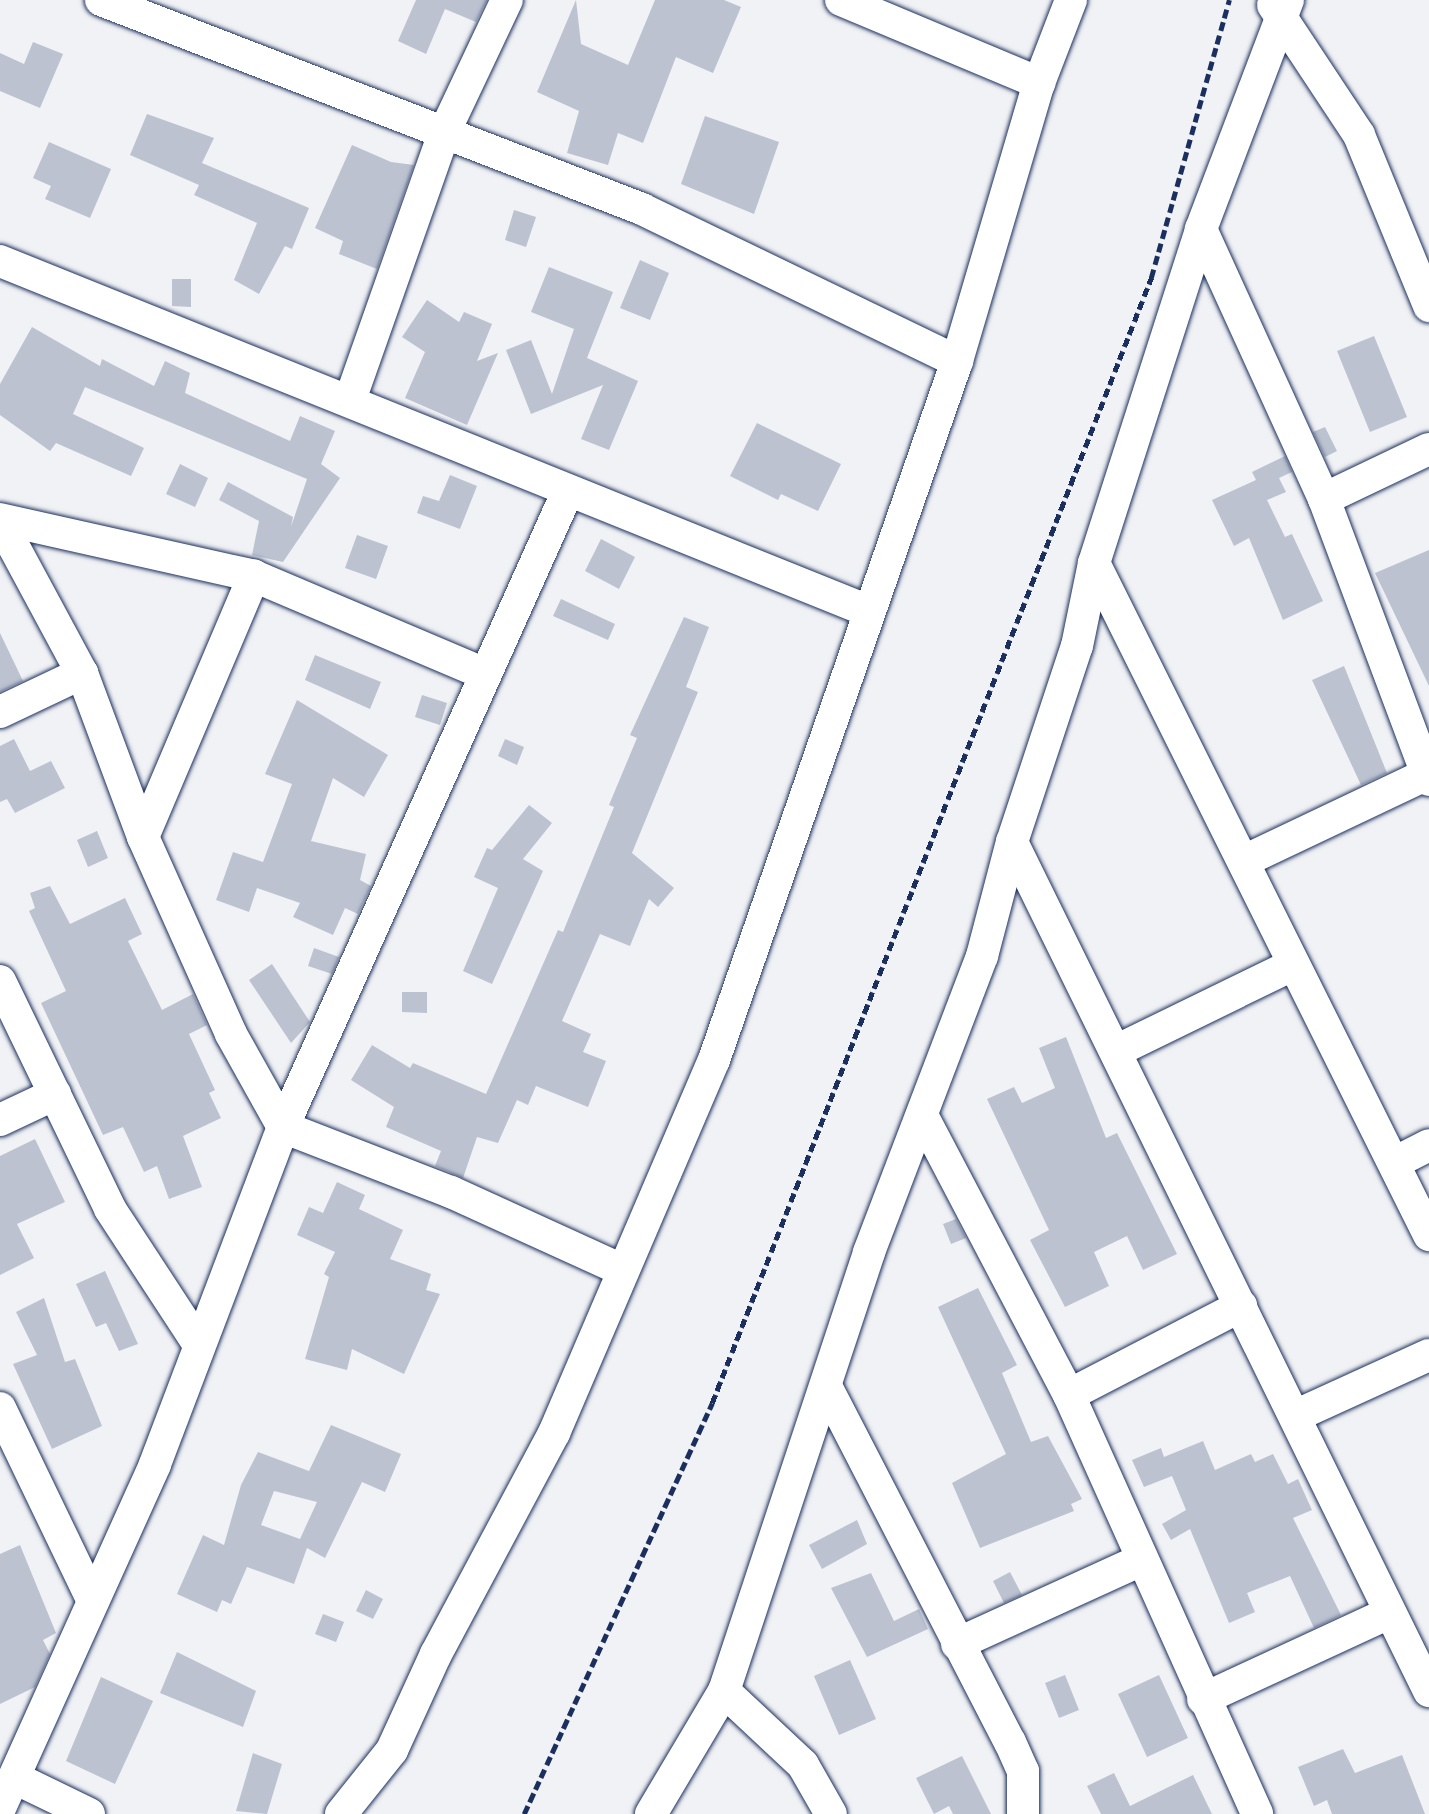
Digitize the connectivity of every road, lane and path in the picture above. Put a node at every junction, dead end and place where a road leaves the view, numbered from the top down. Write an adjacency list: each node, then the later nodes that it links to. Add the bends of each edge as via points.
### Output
1 (101, 0): 7 (street)
2 (507, 0): 7 (street)
3 (841, 0): 6 (street)
4 (1071, 0): 6 (street)
5 (1280, 5): 8 (street); 10 (street, via 1359,135)
6 (1039, 83): 11 (street)
7 (444, 133): 11 (street, via 642,209); 12 (street)
8 (1201, 229): 15 (street); 17 (street)
9 (0, 261): 12 (street)
10 (1429, 306)
11 (957, 361): 19 (street)
12 (350, 400): 14 (street)
13 (1429, 449): 15 (street)
14 (567, 493): 19 (street); 21 (street)
15 (1324, 499): 23 (street)
16 (0, 520): 18 (street); 20 (street)
17 (1094, 563): 25 (street, via 1077,646); 26 (street)
18 (254, 576): 21 (street); 24 (street)
19 (866, 610): 37 (street, via 791,851 714,1060)
20 (82, 673): 22 (street); 24 (street)
21 (485, 674): 33 (street)
22 (0, 712)
23 (1428, 776): 26 (street)
24 (143, 837): 33 (street, via 231,1034)
25 (1012, 842): 29 (street); 31 (street, via 982,956)
26 (1246, 860): 27 (street)
27 (1292, 964): 29 (street); 35 (street)
28 (0, 981): 30 (street)
29 (1116, 1051): 38 (street)
30 (55, 1094): 32 (street); 39 (street, via 133,1248)
31 (922, 1115): 41 (street, via 869,1252); 42 (street)
32 (0, 1120)
33 (284, 1127): 37 (street, via 451,1192); 39 (street)
34 (1429, 1145): 35 (street)
35 (1394, 1162): 36 (street)
36 (1429, 1234)
37 (620, 1269): 55 (street, via 554,1433 436,1654 392,1750)
38 (1241, 1306): 42 (street); 44 (street)
39 (199, 1345): 46 (street, via 155,1464)
40 (1429, 1355): 44 (street)
41 (827, 1388): 48 (street); 49 (street)
42 (1069, 1395): 45 (street)
43 (0, 1408): 46 (street)
44 (1295, 1416): 47 (street)
45 (1139, 1561): 48 (street); 51 (street)
46 (93, 1601): 52 (street)
47 (1389, 1613): 50 (street); 51 (street)
48 (957, 1644): 58 (street, via 1023,1771)
49 (724, 1691): 56 (street); 57 (street, via 803,1765)
50 (1429, 1691)
51 (1203, 1699): 59 (street)
52 (17, 1779): 53 (street); 54 (street)
53 (0, 1808)
54 (89, 1814)
55 (341, 1814)
56 (651, 1814)
57 (831, 1814)
58 (1023, 1814)
59 (1257, 1814)

